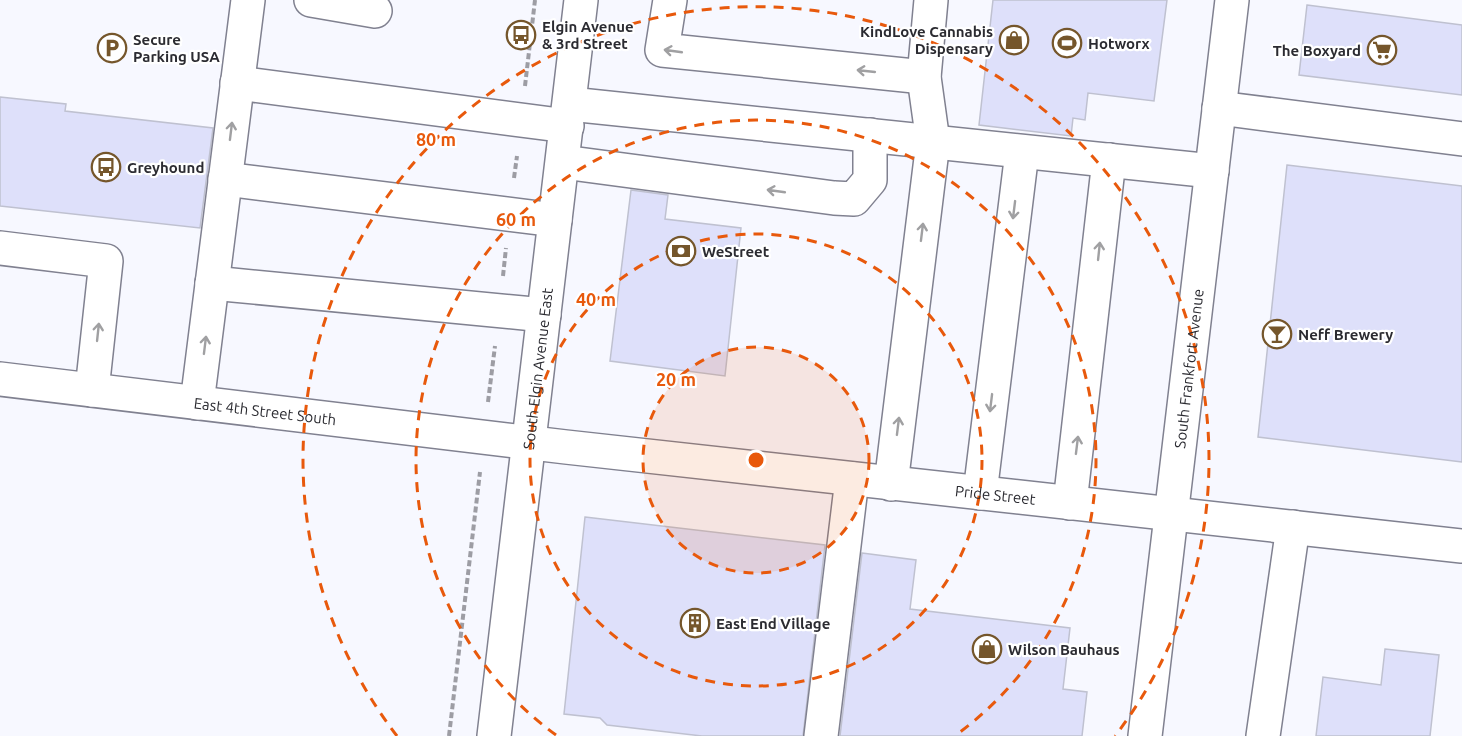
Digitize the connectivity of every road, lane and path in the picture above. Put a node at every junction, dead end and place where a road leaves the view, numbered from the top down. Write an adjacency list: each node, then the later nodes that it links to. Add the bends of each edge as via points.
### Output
1 (248, 0): 9 (street)
2 (310, 0): 7 (street)
3 (581, 0): 11 (street, South Elgin Avenue East)
4 (670, 0): 8 (street, one-way to 4, via 662,50)
5 (931, 0): 8 (street)
6 (1232, 0): 10 (street, South Frankfort Avenue)
7 (375, 10)
8 (924, 77): 14 (street)
9 (237, 83): 11 (street); 19 (street, one-way to 9)
10 (1219, 108): 13 (street); 18 (street, South Frankfort Avenue)
11 (568, 115): 12 (street); 17 (street, South Elgin Avenue East)
12 (870, 135): 14 (street); 17 (street, one-way to 17, via 870,180 854,199)
13 (1462, 139)
14 (933, 142): 15 (street); 30 (street, one-way to 14)
15 (1022, 152): 16 (street); 31 (street, one-way to 31)
16 (1109, 160): 18 (street); 32 (street, one-way to 16)
17 (563, 162): 20 (street, South Elgin Avenue East)
18 (1212, 171): 33 (street, South Frankfort Avenue)
19 (225, 178): 20 (street); 22 (street)
20 (555, 220): 23 (street, South Elgin Avenue East)
21 (0, 248): 25 (street, one-way to 21, via 106,261)
22 (212, 284): 23 (street); 26 (street, one-way to 22)
23 (544, 315): 28 (street, South Elgin Avenue East)
24 (0, 379): 25 (street, East 4th Street South)
25 (92, 390): 26 (street, East 4th Street South)
26 (197, 403): 27 (street, East 4th Street South)
27 (484, 437): 28 (street, East 4th Street South); 36 (path)
28 (529, 442): 29 (street, Pride Street); 37 (street, South Elgin Avenue East)
29 (852, 479): 30 (street, Pride Street); 38 (street)
30 (891, 484): 31 (street, Pride Street)
31 (980, 493): 32 (street, Pride Street)
32 (1070, 503): 33 (street, Pride Street)
33 (1172, 514): 34 (street, Pride Street); 39 (street, South Frankfort Avenue)
34 (1293, 527): 35 (street, Pride Street); 40 (street)
35 (1462, 546)
36 (449, 736)
37 (494, 736)
38 (821, 736)
39 (1145, 736)
40 (1263, 736)

